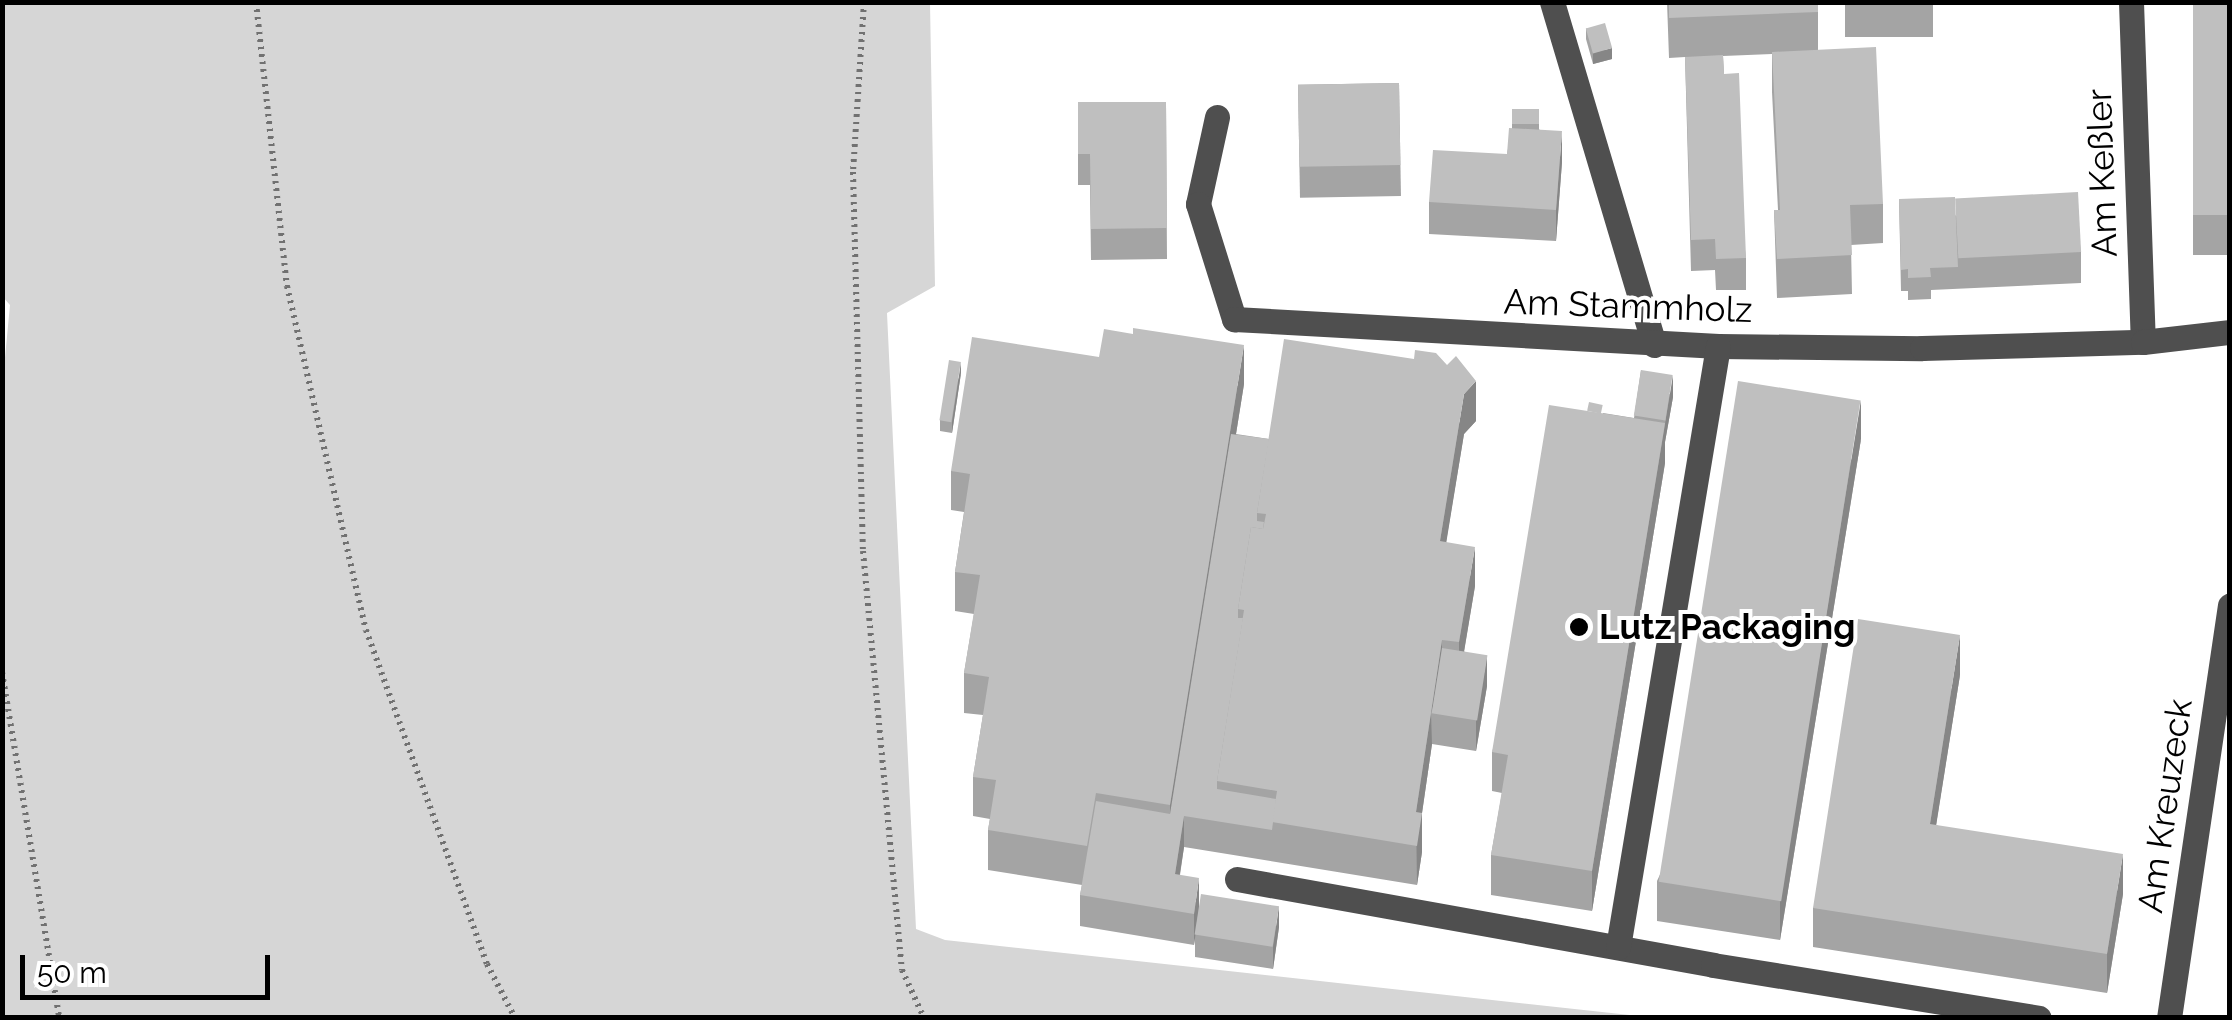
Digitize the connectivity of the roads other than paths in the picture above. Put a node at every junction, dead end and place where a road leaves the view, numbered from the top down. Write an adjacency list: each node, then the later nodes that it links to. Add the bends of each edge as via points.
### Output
1 (1552, 2): 6 (street)
2 (2131, 2): 5 (street, Am Keßler)
3 (1217, 117): 6 (street, Am Stammholz, via 1198,204 1234,319)
4 (2230, 332): 5 (street, Am Stammholz)
5 (2143, 342): 7 (street, Am Stammholz)
6 (1654, 345): 7 (street, Am Stammholz)
7 (1718, 346): 10 (street)
8 (2230, 605): 12 (street, Am Kreuzeck)
9 (1237, 878): 10 (street)
10 (1618, 948): 11 (street)
11 (2039, 1018)
12 (2169, 1018)

